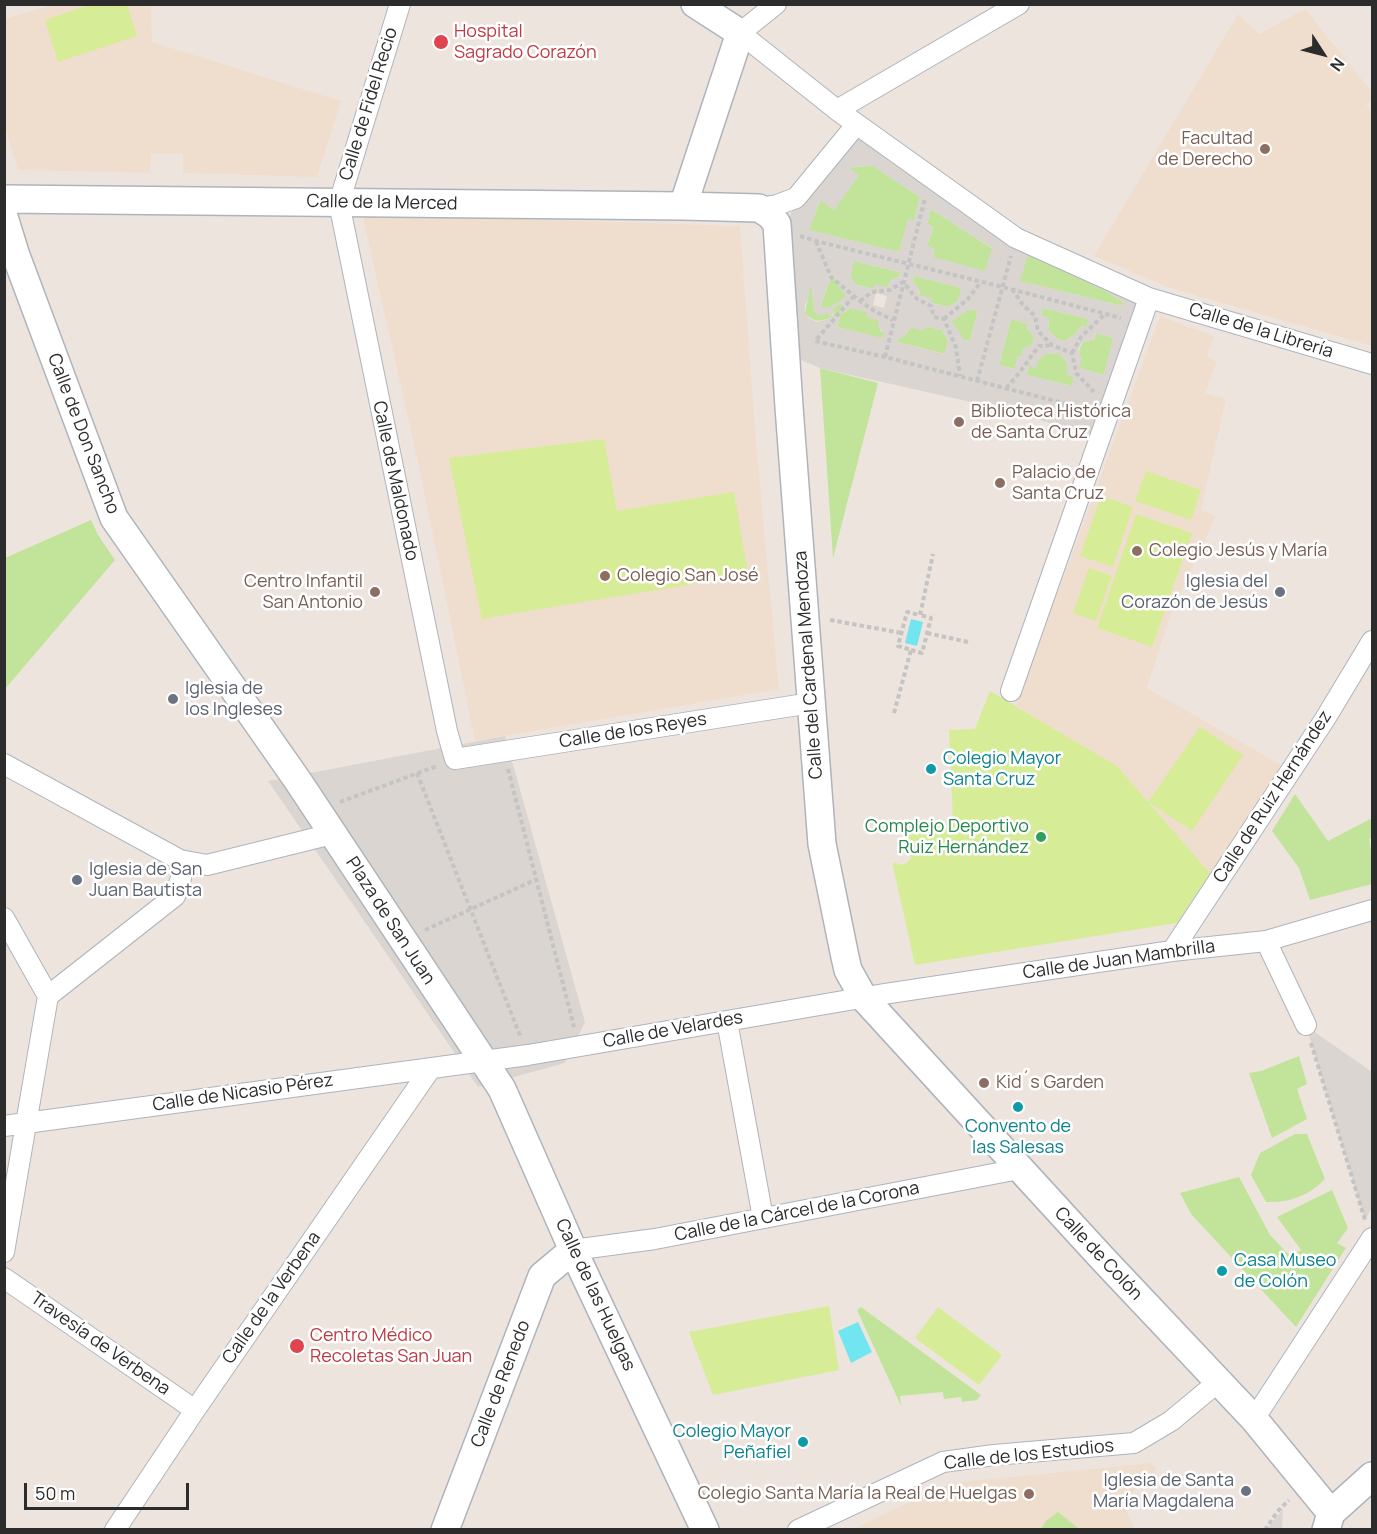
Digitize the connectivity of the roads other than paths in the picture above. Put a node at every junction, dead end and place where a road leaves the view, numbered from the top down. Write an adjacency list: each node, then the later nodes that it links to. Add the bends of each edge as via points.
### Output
1 (400, 4): 9 (street, Calle de Fidel Recio)
2 (695, 4): 5 (street)
3 (776, 4): 5 (street)
4 (1019, 4): 6 (street)
5 (740, 33): 6 (street, Calle de la Librería); 10 (street)
6 (837, 110): 7 (street, Calle de la Librería)
7 (856, 125): 11 (street, via 796,198); 13 (street, Calle de la Librería, via 1016,238)
8 (4, 199): 9 (street, Calle de la Merced)
9 (339, 203): 10 (street, Calle de la Merced); 18 (street, Calle de Maldonado)
10 (683, 206): 11 (street, Calle de la Merced)
11 (759, 208): 17 (street, Calle del Cardenal Mendoza, via 777,224)
12 (4, 217): 20 (street, Calle de Don Sancho, via 114,518)
13 (1149, 298): 14 (street, Calle de la Librería); 16 (street)
14 (1372, 364)
15 (1372, 641): 26 (street, Calle de Ruiz Hernández)
16 (1011, 691)
17 (811, 703): 18 (street, Calle de los Reyes); 28 (street, Calle del Cardenal Mendoza, via 822,844 848,970)
18 (455, 759)
19 (4, 764): 22 (street)
20 (298, 782): 21 (street, Plaza de San Juan)
21 (332, 834): 22 (street, via 207,865); 31 (street, Plaza de San Juan)
22 (180, 860): 27 (street, via 181,878 175,896)
23 (1372, 910): 25 (street, Calle de Juan Mambrilla)
24 (4, 918): 27 (street)
25 (1266, 941): 26 (street, Calle de Juan Mambrilla); 30 (street)
26 (1172, 951): 28 (street, Calle de Juan Mambrilla)
27 (48, 996): 33 (street)
28 (863, 997): 29 (street, Calle de Velardes); 35 (street, Calle de Colón)
29 (727, 1021): 31 (street, Calle de Velardes); 36 (street)
30 (1306, 1026)
31 (482, 1061): 32 (street, Calle de Nicasio Pérez); 38 (street, Calle de las Huelgas, via 502,1089)
32 (431, 1068): 33 (street, Calle de Nicasio Pérez); 42 (street, Calle de la Verbena)
33 (28, 1123): 34 (street, Calle de Nicasio Pérez); 39 (street)
34 (4, 1126)
35 (1019, 1169): 36 (street, Calle de la Cárcel de la Corona); 41 (street, Calle de Colón)
36 (763, 1218): 38 (street, Calle de la Cárcel de la Corona)
37 (1372, 1240): 43 (street)
38 (573, 1250): 47 (street, Calle de Renedo, via 542,1276); 48 (street, Calle de las Huelgas)
39 (4, 1252)
40 (4, 1278): 42 (street, Travesía de Verbena)
41 (1218, 1382): 43 (street, Calle de Colón); 49 (street, Calle de los Estudios, via 1171,1421 1134,1443 942,1462)
42 (195, 1410): 46 (street, Calle de la Verbena)
43 (1254, 1419): 45 (street, Calle de Colón)
44 (1372, 1476): 45 (street)
45 (1329, 1521)
46 (115, 1530)
47 (445, 1530)
48 (705, 1530)
49 (798, 1530)

